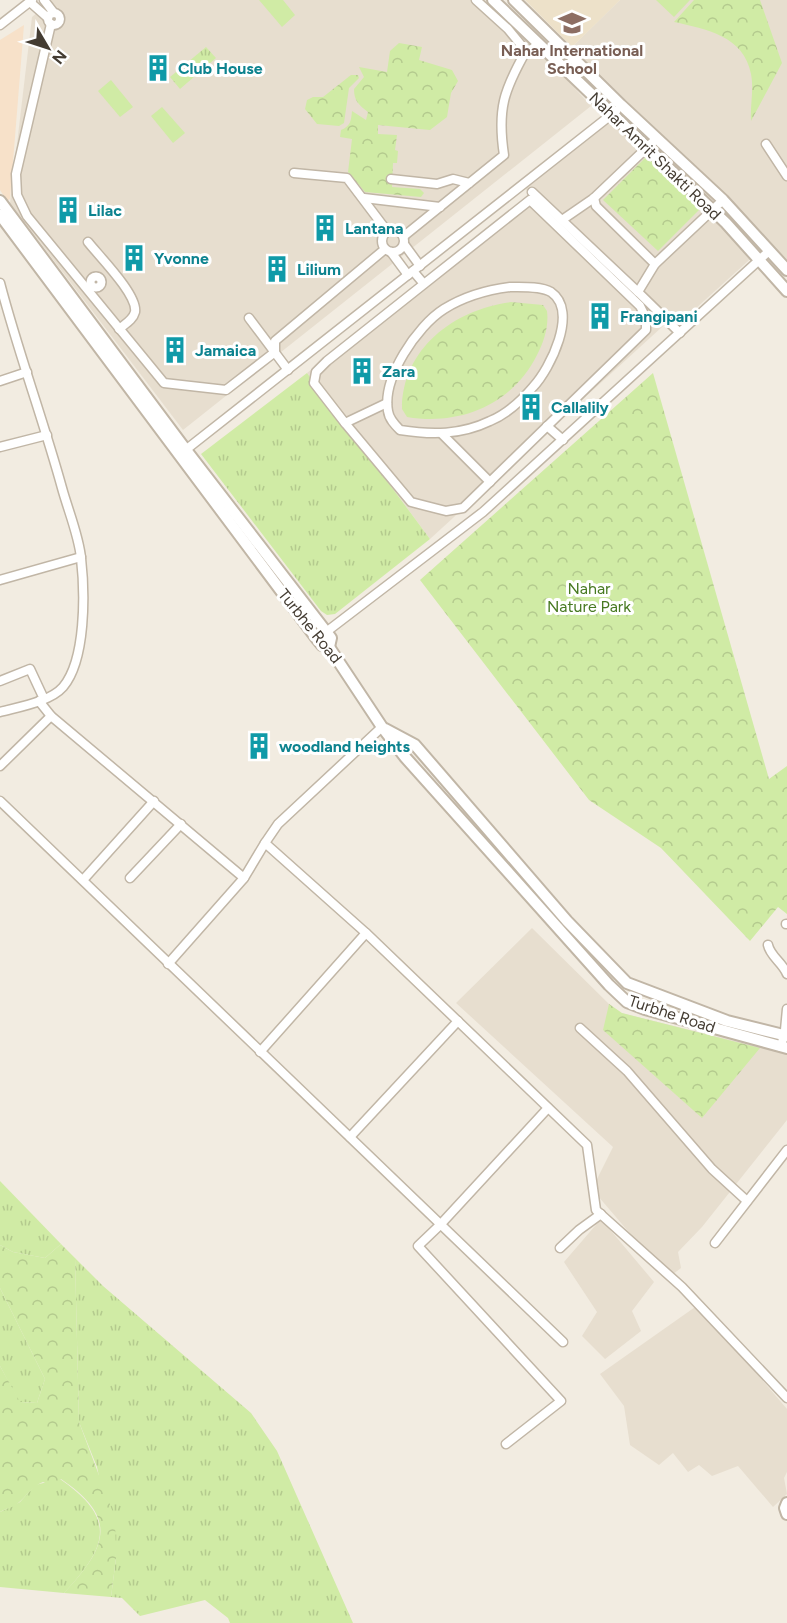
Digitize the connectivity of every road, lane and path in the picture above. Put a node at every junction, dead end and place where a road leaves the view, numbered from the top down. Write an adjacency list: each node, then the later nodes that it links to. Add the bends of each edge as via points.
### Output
1 (44, 0): 6 (street)
2 (476, 0): 16 (street, via 526,51 502,101 500,128 504,154)
3 (493, 0): 9 (street, Nahar Amrit Shakti Road, via 534,45)
4 (514, 0): 8 (street, Nahar Amrit Shakti Road)
5 (32, 1): 6 (street); 7 (street)
6 (51, 18): 39 (street, via 16,174 17,195 27,216)
7 (0, 25)
8 (621, 105): 9 (street); 10 (street, Nahar Amrit Shakti Road)
9 (611, 115): 12 (street, Nahar Amrit Shakti Road); 36 (street)
10 (656, 139): 12 (street); 17 (street, Nahar Amrit Shakti Road)
11 (766, 144): 14 (street)
12 (647, 148): 19 (street, Nahar Amrit Shakti Road); 21 (street)
13 (294, 173): 20 (street, via 348,178)
14 (787, 176)
15 (391, 179): 16 (street, via 437,184 453,179)
16 (469, 183): 24 (street)
17 (704, 183): 19 (street); 22 (street, Nahar Amrit Shakti Road)
18 (532, 192): 27 (street)
19 (696, 194): 25 (street, Nahar Amrit Shakti Road)
20 (364, 198): 24 (street); 28 (street)
21 (594, 198): 27 (street); 34 (street, via 596,206)
22 (723, 200): 25 (street); 32 (street, Nahar Amrit Shakti Road)
23 (0, 201): 42 (street)
24 (440, 207): 29 (street)
25 (712, 209): 33 (street, Nahar Amrit Shakti Road); 34 (street)
26 (0, 214): 42 (street, Turbhe Road)
27 (562, 220): 41 (street)
28 (387, 231): 29 (street, via 395,230); 31 (street, via 382,240)
29 (404, 240): 31 (street, via 398,252); 36 (street)
30 (88, 242): 45 (street, via 133,297 133,318)
31 (388, 251): 36 (street); 47 (street, via 275,342)
32 (769, 251): 33 (street); 35 (street, Nahar Amrit Shakti Road)
33 (759, 260): 40 (street, Nahar Amrit Shakti Road); 46 (street)
34 (654, 264): 41 (street)
35 (787, 270)
36 (414, 271): 38 (street); 48 (street)
37 (0, 283): 43 (street)
38 (424, 285): 52 (street, via 316,372 314,383); 53 (street, via 530,200 640,306 646,330)
39 (90, 287): 42 (street); 45 (street)
40 (787, 291)
41 (638, 292): 46 (street)
42 (71, 302): 58 (street, Turbhe Road)
43 (3, 310): 49 (street)
44 (249, 318): 47 (street)
45 (119, 329): 47 (street, via 164,383 226,390)
46 (680, 333): 56 (street)
47 (275, 352): 48 (street)
48 (288, 370): 58 (street)
49 (27, 372): 50 (street); 55 (street)
50 (0, 381)
51 (387, 403): 52 (street); 54 (street, via 391,420 400,430); 54 (street, via 405,351 421,329 442,311 492,289 528,287 549,291 557,298 563,318 554,354 535,386 493,420)
52 (345, 423): 59 (street, via 411,502 446,511 463,508)
53 (547, 426): 56 (street); 59 (street)
54 (442, 434): 59 (street)
55 (47, 435): 57 (street); 60 (street)
56 (563, 440): 62 (street, via 483,512)
57 (0, 447)
58 (183, 452): 62 (street); 63 (street, Turbhe Road)
59 (490, 482)
60 (81, 557): 61 (street); 66 (street, via 82,616 77,658 62,688)
61 (0, 580)
62 (326, 632): 63 (street); 64 (street, via 332,638)
63 (317, 639): 64 (street, Turbhe Road)
64 (329, 647): 69 (street, Turbhe Road)
65 (0, 681): 66 (street, via 30,669)
66 (41, 700): 67 (street); 68 (street)
67 (0, 712)
68 (51, 716): 70 (street); 72 (street)
69 (382, 727): 74 (street, via 278,824); 82 (street, via 416,745 567,921); 83 (street, Turbhe Road)
70 (0, 766)
71 (0, 801): 77 (street)
72 (154, 801): 73 (street); 77 (street)
73 (181, 824): 75 (street); 76 (street)
74 (266, 843): 76 (street); 78 (street)
75 (130, 878)
76 (244, 878): 80 (street)
77 (83, 880): 80 (street)
78 (366, 933): 85 (street); 90 (street)
79 (768, 945): 81 (street)
80 (168, 964): 90 (street)
81 (787, 974)
82 (634, 986): 83 (street); 86 (street)
83 (627, 1002): 86 (street, Turbhe Road)
84 (787, 1009): 88 (street)
85 (458, 1021): 91 (street); 92 (street)
86 (727, 1026): 88 (street); 89 (street, Turbhe Road)
87 (580, 1028): 94 (street, via 627,1071 706,1163)
88 (786, 1030): 89 (street)
89 (784, 1047)
90 (260, 1052): 92 (street)
91 (548, 1108): 95 (street, via 587,1145 596,1210); 96 (street)
92 (350, 1137): 96 (street)
93 (787, 1150): 94 (street)
94 (747, 1201): 97 (street)
95 (601, 1214): 98 (street); 100 (street, via 682,1287)
96 (440, 1225): 99 (street); 101 (street, via 418,1246 561,1401)
97 (715, 1243)
98 (560, 1248)
99 (563, 1342)
100 (787, 1398)
101 (506, 1444)
102 (787, 1503): 103 (street)
103 (787, 1514)

